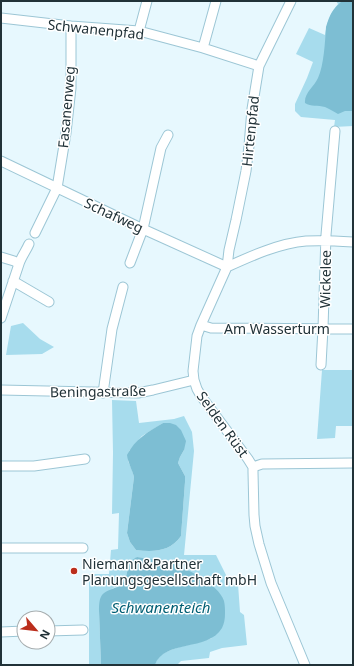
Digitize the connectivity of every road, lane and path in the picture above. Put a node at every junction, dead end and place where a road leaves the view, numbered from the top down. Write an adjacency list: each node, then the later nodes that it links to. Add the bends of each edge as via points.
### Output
1 (148, 1): 6 (street)
2 (216, 1): 7 (street)
3 (291, 1): 8 (street, Hirtenpfad)
4 (1, 18): 5 (street, Schwanenpfad)
5 (71, 26): 6 (street, Schwanenpfad); 12 (street, Fasanenweg, via 71,88)
6 (139, 31): 7 (street, Schwanenpfad)
7 (203, 48): 8 (street, Schwanenpfad)
8 (259, 66): 21 (street, Hirtenpfad, via 246,171)
9 (335, 131): 15 (street, Wickelee)
10 (168, 135): 13 (street, via 161,148)
11 (1, 161): 12 (street, Schafweg)
12 (57, 188): 13 (street, Schafweg); 14 (street, Fasanenweg)
13 (143, 229): 19 (street); 21 (street, Schafweg)
14 (35, 233)
15 (326, 241): 16 (street); 21 (street, via 306,241 287,245); 27 (street, Wickelee)
16 (353, 242)
17 (29, 244): 20 (street)
18 (1, 257): 20 (street)
19 (130, 263)
20 (19, 264): 22 (street)
21 (227, 267): 26 (street, Selden Rüst)
22 (13, 281): 24 (street); 25 (street)
23 (123, 287): 32 (street, via 112,329)
24 (49, 302)
25 (1, 318)
26 (201, 325): 27 (street, Am Wasserturm, via 211,328); 30 (street, Selden Rüst, via 195,346)
27 (323, 328): 28 (street, Am Wasserturm); 29 (street, Wickelee)
28 (353, 329)
29 (321, 365)
30 (194, 380): 32 (street, Beningastraße, via 138,393); 36 (street, Selden Rüst, via 201,396)
31 (1, 390): 32 (street, Beningastraße)
32 (103, 393)
33 (85, 459): 35 (street, via 34,466)
34 (353, 463): 36 (street, via 262,464)
35 (1, 466)
36 (252, 467): 43 (street, via 256,535 271,583)
37 (1, 548): 38 (street)
38 (82, 548)
39 (84, 630): 41 (street)
40 (16, 631): 42 (street)
41 (56, 631)
42 (1, 632)
43 (304, 665)

